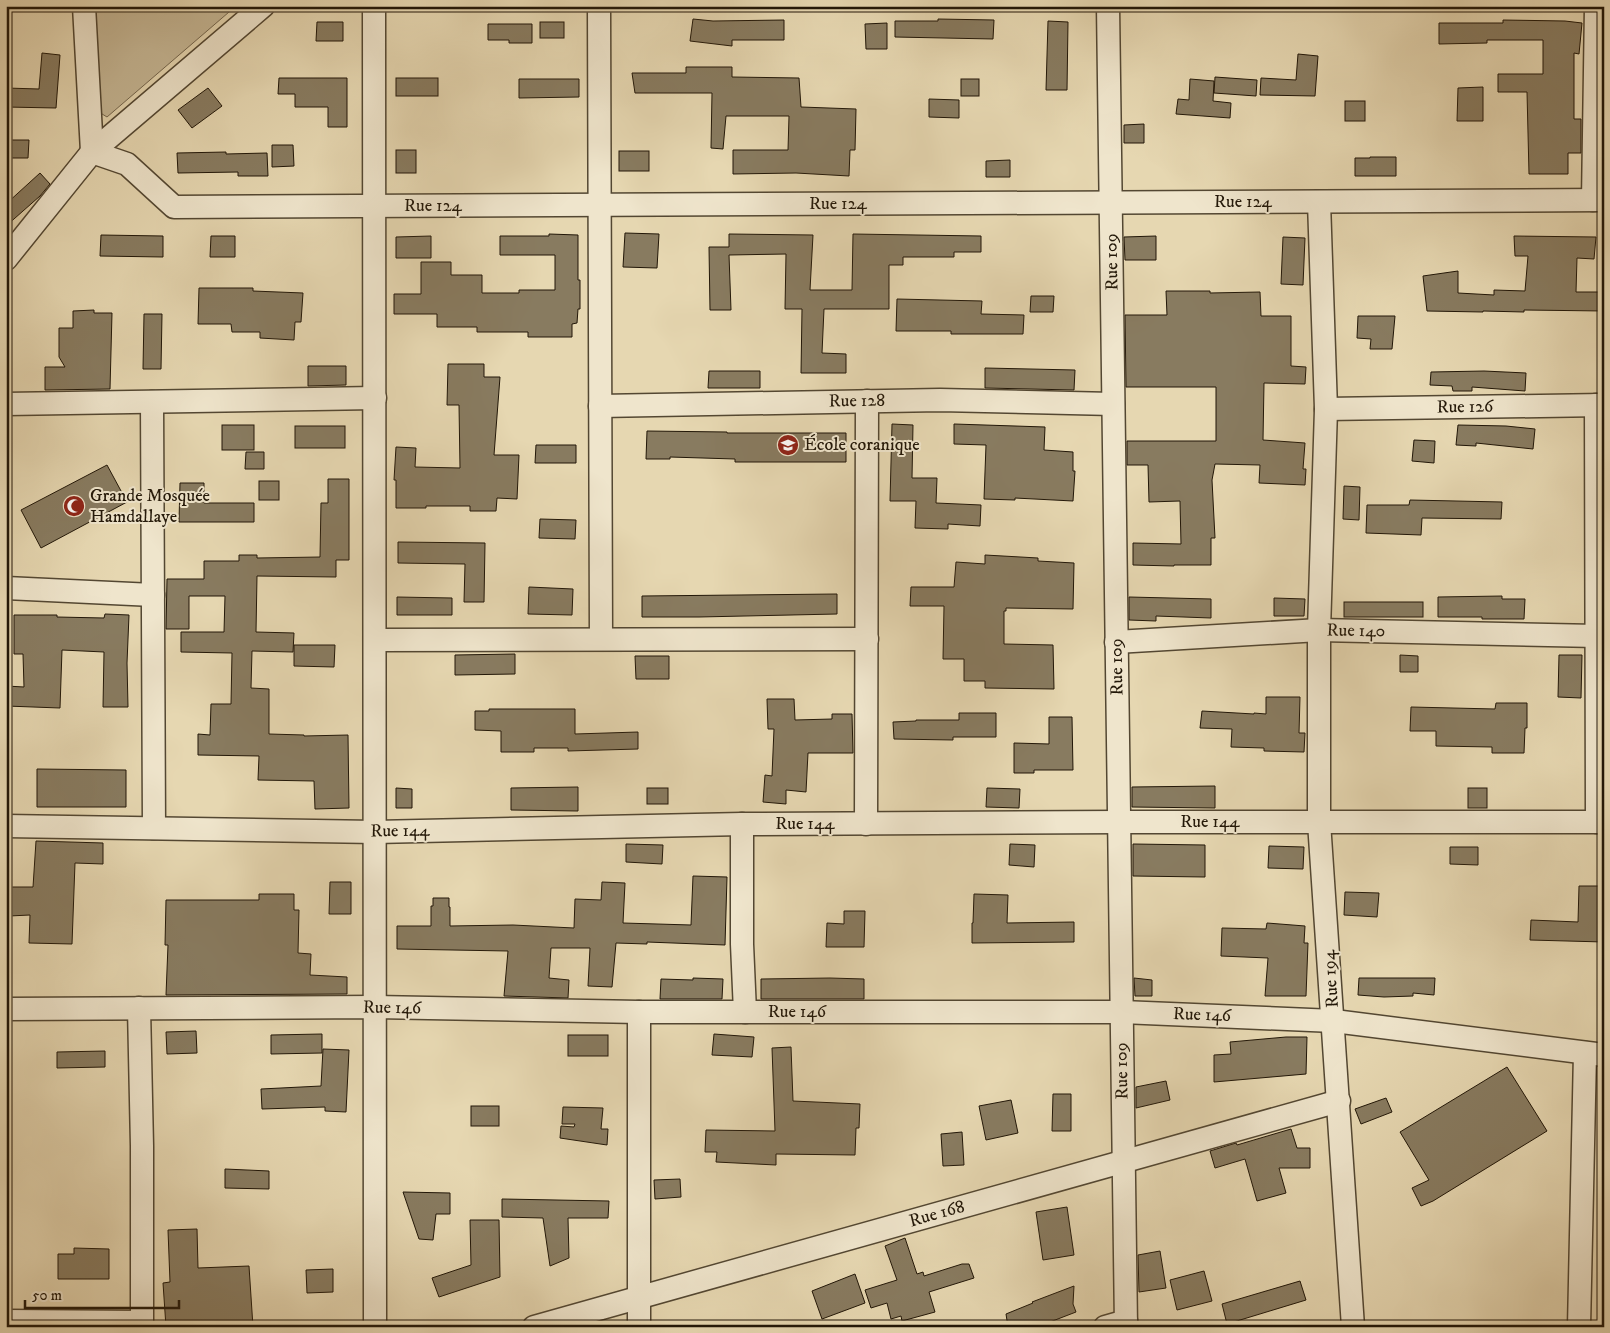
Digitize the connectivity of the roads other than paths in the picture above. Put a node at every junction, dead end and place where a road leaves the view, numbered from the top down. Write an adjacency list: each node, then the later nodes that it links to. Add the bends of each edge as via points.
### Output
1 (84, 6): 7 (street)
2 (263, 6): 7 (street)
3 (374, 6): 12 (street)
4 (600, 6): 11 (street)
5 (1108, 6): 10 (street, Rue 109)
6 (1596, 6): 8 (street)
7 (92, 152): 12 (street, Rue 124, via 128,164 174,207); 13 (street)
8 (1598, 200): 9 (street, Rue 124)
9 (1319, 202): 10 (street, Rue 124); 21 (street, Rue 194)
10 (1111, 203): 11 (street, Rue 124); 18 (street, Rue 109)
11 (600, 205): 12 (street, Rue 124); 20 (street)
12 (374, 206): 14 (street)
13 (6, 259)
14 (375, 398): 16 (street); 28 (street)
15 (867, 401): 18 (street, Rue 128); 20 (street, Rue 128); 27 (street)
16 (152, 402): 17 (street); 23 (street)
17 (6, 404)
18 (1114, 404): 29 (street, Rue 109)
19 (1600, 405): 21 (street, Rue 126); 25 (street)
20 (600, 406): 26 (street)
21 (1326, 409): 24 (street, Rue 194)
22 (6, 588): 23 (street)
23 (153, 595): 36 (street)
24 (1319, 630): 25 (street, Rue 140); 29 (street, Rue 140); 31 (street, Rue 194)
25 (1597, 636): 32 (street)
26 (601, 639): 27 (street); 28 (street)
27 (867, 639): 34 (street)
28 (375, 640): 37 (street)
29 (1116, 642): 30 (street, Rue 109)
30 (1119, 822): 31 (street, Rue 144); 34 (street, Rue 144); 43 (street, Rue 109)
31 (1320, 822): 32 (street, Rue 144); 44 (street, Rue 194)
32 (1601, 822)
33 (742, 824): 34 (street, Rue 144); 37 (street, Rue 144); 42 (street)
34 (866, 824)
35 (6, 826): 36 (street, Rue 144)
36 (154, 828): 37 (street, Rue 144)
37 (375, 832): 38 (street)
38 (375, 1007): 39 (street, Rue 146); 41 (street, Rue 146); 52 (street)
39 (139, 1008): 40 (street, Rue 146); 50 (street)
40 (6, 1009)
41 (640, 1012): 42 (street, Rue 146); 48 (street)
42 (745, 1012): 43 (street, Rue 146)
43 (1122, 1012): 44 (street, Rue 146); 47 (street, Rue 109)
44 (1334, 1021): 45 (street, Rue 146); 46 (street, Rue 194)
45 (1594, 1054): 56 (street)
46 (1339, 1101): 47 (street, Rue 168); 55 (street, Rue 194)
47 (1123, 1162): 48 (street, Rue 168); 51 (street, Rue 109)
48 (639, 1297): 53 (street, Rue 168); 54 (street)
49 (6, 1321): 50 (street)
50 (141, 1324)
51 (1119, 1325)
52 (375, 1327)
53 (534, 1327)
54 (639, 1327)
55 (1353, 1327)
56 (1579, 1327)

